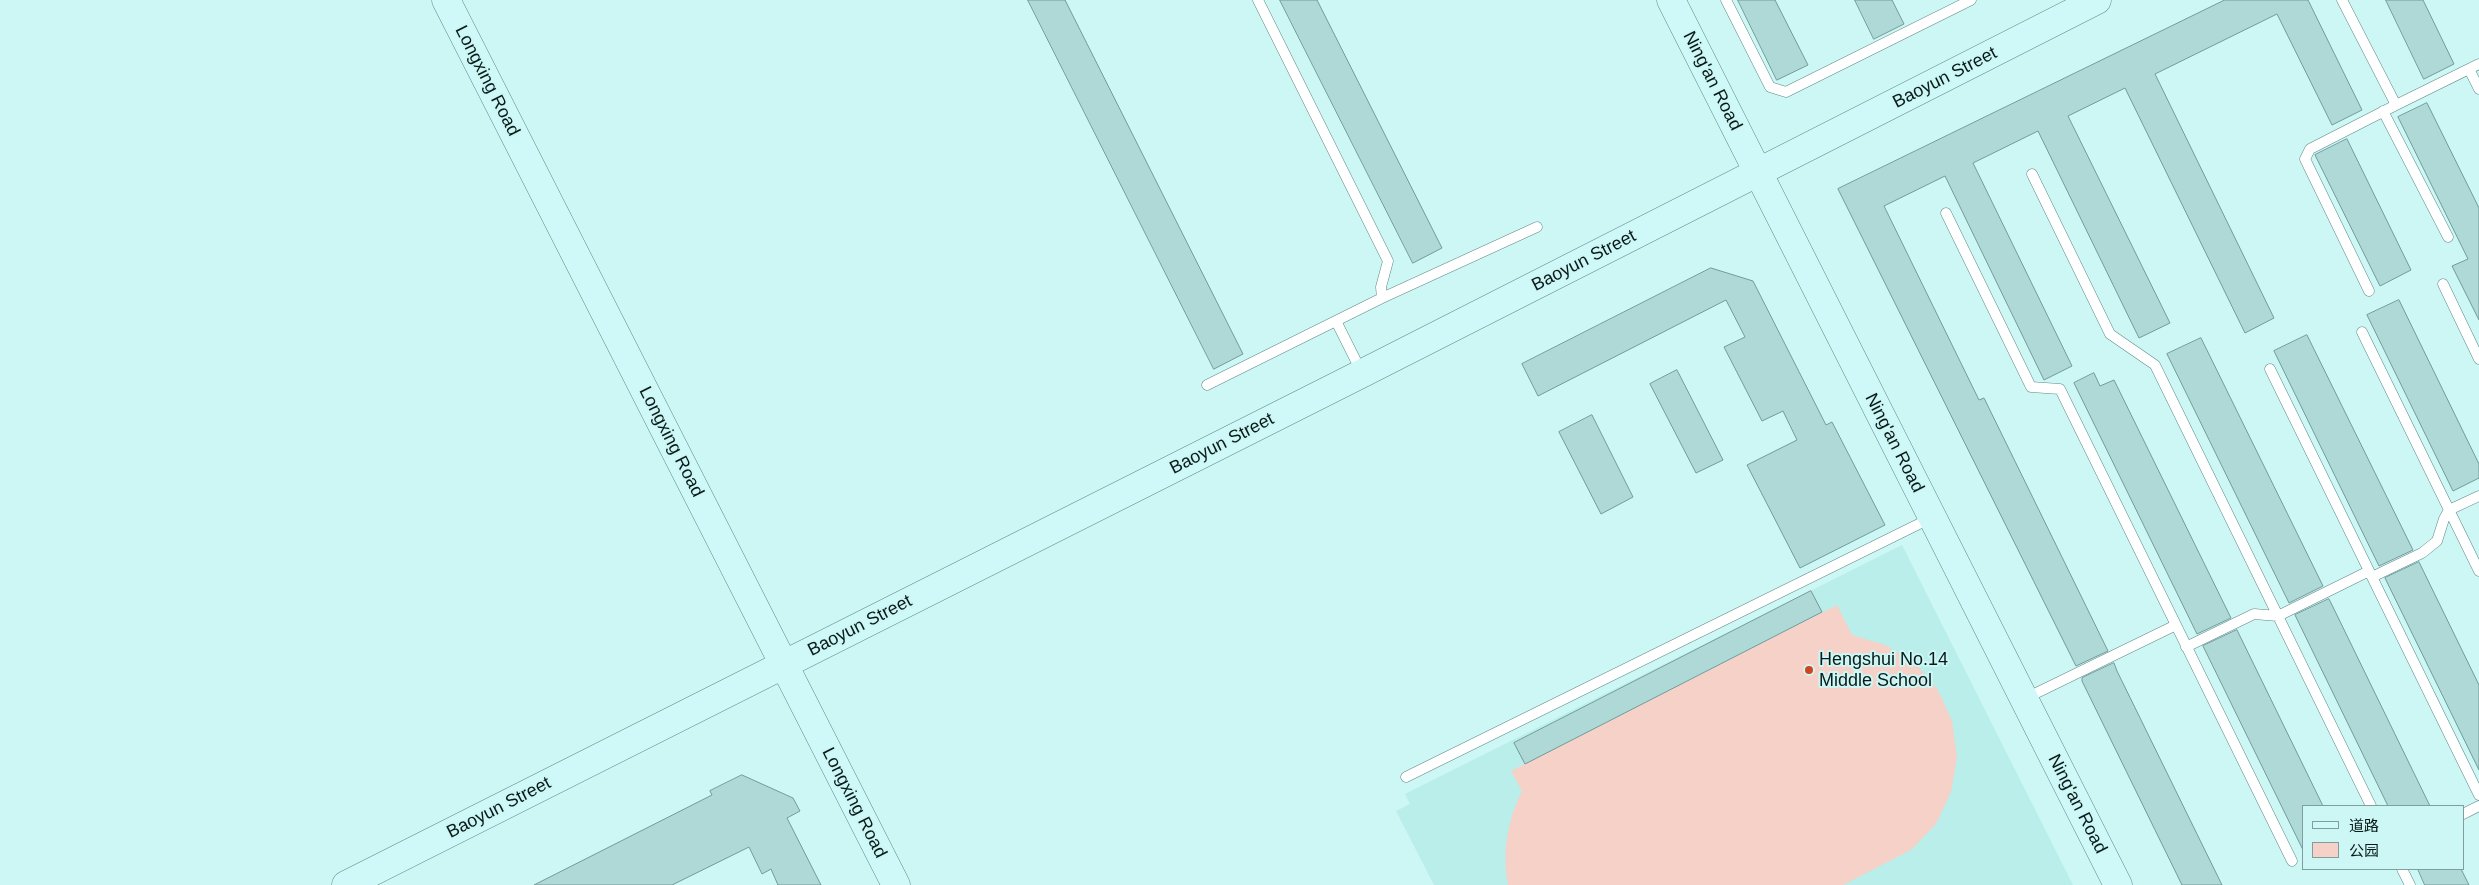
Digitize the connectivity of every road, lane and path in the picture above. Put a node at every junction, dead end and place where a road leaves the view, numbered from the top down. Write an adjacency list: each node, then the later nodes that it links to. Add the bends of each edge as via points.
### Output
1 (446, 0): 34 (street, Longxing Road)
2 (1258, 0): 19 (lane, via 1388,262 1381,287)
3 (1671, 0): 12 (street, Ning'an Road)
4 (1726, 0): 5 (lane, via 1770,87 1786,92)
5 (1971, 0)
6 (2097, 0): 12 (street, Baoyun Street)
7 (2342, 0): 10 (lane)
8 (2474, 67): 9 (lane); 10 (lane)
9 (2479, 89)
10 (2396, 105): 11 (lane)
11 (2383, 111): 16 (lane); 18 (lane, via 2310,148 2305,159)
12 (1758, 172): 24 (street, Baoyun Street); 28 (street, Ning'an Road)
13 (2032, 174): 31 (lane, via 2110,334 2155,364)
14 (1946, 213): 32 (lane, via 2030,387 2060,389)
15 (1537, 227): 19 (lane)
16 (2448, 237)
17 (2442, 284): 22 (lane)
18 (2369, 291)
19 (1382, 298): 20 (lane)
20 (1336, 321): 24 (lane); 25 (lane)
21 (2362, 332): 27 (lane)
22 (2479, 358)
23 (2270, 369): 30 (lane)
24 (1363, 374): 34 (street, Baoyun Street)
25 (1207, 385)
26 (2479, 496): 27 (lane)
27 (2449, 510): 29 (lane); 30 (lane, via 2437,541 2422,553)
28 (1932, 517): 35 (street, Ning'an Road); 36 (lane)
29 (2479, 571)
30 (2371, 574): 31 (lane); 37 (lane)
31 (2278, 616): 33 (lane, via 2254,614); 38 (lane)
32 (2176, 625): 33 (lane); 35 (lane)
33 (2186, 647): 41 (lane)
34 (784, 664): 43 (street, Baoyun Street); 44 (street, Longxing Road)
35 (2024, 699): 45 (street, Ning'an Road)
36 (1406, 777)
37 (2479, 795)
38 (2371, 805)
39 (2479, 806): 40 (lane)
40 (2464, 814)
41 (2292, 861)
42 (2402, 870): 46 (lane)
43 (346, 885)
44 (896, 885)
45 (2118, 885)
46 (2410, 885)

